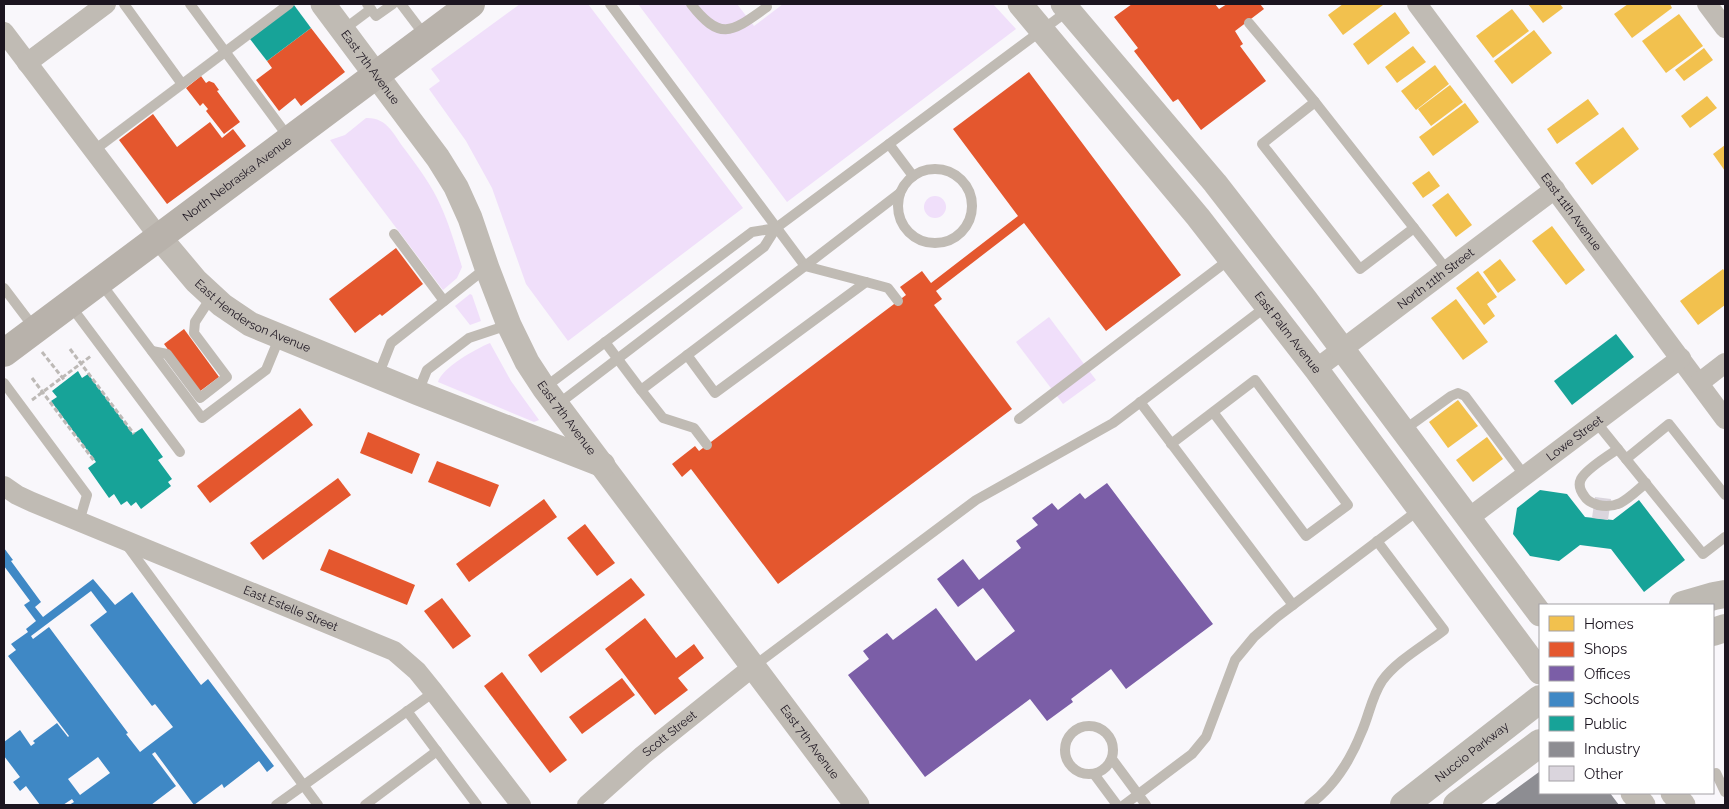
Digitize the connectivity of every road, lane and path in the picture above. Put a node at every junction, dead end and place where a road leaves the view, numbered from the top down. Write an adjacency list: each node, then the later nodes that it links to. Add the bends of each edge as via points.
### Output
1 (106, 4): 24 (street)
2 (124, 4): 26 (lane)
3 (190, 4): 23 (lane)
4 (289, 4): 23 (lane)
5 (323, 4): 19 (street, East 7th Avenue)
6 (393, 4): 15 (lane, via 376,16)
7 (401, 4): 22 (lane)
8 (471, 4): 22 (main road, North Nebraska Avenue)
9 (610, 4): 34 (lane)
10 (691, 4): 13 (lane, via 714,26 726,30 738,28)
11 (1020, 4): 20 (street, East Palm Avenue)
12 (1707, 4): 18 (street)
13 (767, 5)
14 (1070, 6): 20 (lane); 54 (street, via 1215,183)
15 (369, 7): 19 (lane)
16 (1426, 7): 32 (street, East 11th Avenue)
17 (1249, 23): 27 (lane)
18 (1725, 28)
19 (343, 30): 25 (street, East 7th Avenue)
20 (1042, 31): 29 (lane); 38 (street, East Palm Avenue)
21 (4, 32): 24 (street, East Henderson Avenue)
22 (426, 37): 25 (main road, North Nebraska Avenue)
23 (225, 52): 26 (lane); 28 (lane)
24 (27, 63): 30 (street, East Henderson Avenue)
25 (376, 75): 28 (main road, North Nebraska Avenue); 40 (street, East 7th Avenue, via 456,186)
26 (182, 84): 30 (lane)
27 (1315, 102): 35 (lane); 35 (lane, via 1262,144 1360,269)
28 (290, 139): 37 (main road, North Nebraska Avenue)
29 (888, 144): 31 (lane); 34 (lane)
30 (93, 151): 37 (street, East Henderson Avenue)
31 (913, 176): 33 (lane); 33 (lane, via 930,169 955,175 970,194 971,217 966,228 946,242 923,242 904,228 899,216)
32 (1555, 189): 41 (street, North 11th Street); 60 (street, East 11th Avenue)
33 (900, 193): 39 (lane)
34 (776, 228): 39 (lane); 53 (lane, via 752,232); 61 (lane, via 764,247)
35 (1414, 228): 41 (lane)
36 (394, 234): 46 (lane)
37 (159, 237): 42 (main road, North Nebraska Avenue); 45 (street, East Henderson Avenue)
38 (1230, 259): 49 (street, East Palm Avenue); 78 (lane)
39 (805, 266): 43 (lane); 59 (lane)
40 (487, 268): 46 (lane); 50 (street, East 7th Avenue)
41 (1447, 270): 54 (street, North 11th Street)
42 (99, 282): 48 (main road, North Nebraska Avenue); 56 (lane)
43 (866, 282): 47 (lane, via 888,288); 59 (lane, via 715,393)
44 (4, 288): 52 (lane)
45 (212, 296): 51 (street, East Henderson Avenue, via 250,324); 56 (lane, via 195,322 194,333 227,377 200,398 167,354)
46 (444, 301): 65 (lane, via 391,343)
47 (898, 302)
48 (69, 304): 52 (main road, North Nebraska Avenue); 86 (lane)
49 (1267, 306): 64 (street, East Palm Avenue); 76 (lane)
50 (509, 325): 73 (lane, via 468,338 427,370); 74 (street, East 7th Avenue, via 527,362)
51 (280, 336): 56 (lane, via 266,370 202,418); 65 (street, East Henderson Avenue)
52 (38, 339): 57 (main road, North Nebraska Avenue); 66 (path)
53 (605, 342): 61 (lane); 74 (lane)
54 (1342, 348): 64 (street, North 11th Street); 81 (street)
55 (70, 349): 62 (path)
56 (152, 351)
57 (4, 353)
58 (94, 353): 62 (path)
59 (687, 355): 71 (lane)
60 (1681, 358): 70 (street, East 11th Avenue); 80 (street, Lowe Street)
61 (618, 359): 71 (lane); 74 (lane)
62 (81, 363): 66 (path); 82 (path)
63 (1725, 363): 70 (street)
64 (1316, 369): 94 (street, East Palm Avenue)
65 (378, 376): 73 (street, East Henderson Avenue)
66 (62, 377): 68 (path); 72 (path)
67 (32, 378): 72 (path)
68 (65, 381)
69 (4, 383): 96 (lane, via 86,496)
70 (1699, 384): 79 (street, East 11th Avenue)
71 (641, 390): 84 (lane, via 663,418 694,428)
72 (42, 392): 75 (path); 88 (path)
73 (418, 393): 89 (street, East Henderson Avenue)
74 (551, 396): 89 (street, East 7th Avenue)
75 (29, 402)
76 (1140, 402): 83 (lane); 104 (lane, via 1113,423 976,500)
77 (1213, 412): 77 (lane, via 1255,380 1348,505 1306,536); 83 (lane)
78 (1019, 419)
79 (1725, 419)
80 (1596, 422): 85 (lane); 90 (street, Lowe Street)
81 (1404, 430): 90 (lane, via 1458,393 1465,396); 95 (street)
82 (134, 434)
83 (1171, 444): 102 (lane)
84 (707, 445)
85 (1618, 449): 87 (lane); 91 (lane, via 1581,478 1584,496 1592,503 1616,506)
86 (180, 452)
87 (1626, 459): 91 (lane); 93 (lane, via 1669,424)
88 (95, 462)
89 (603, 465): 104 (street, East 7th Avenue)
90 (1525, 476): 95 (street, Lowe Street)
91 (1646, 483): 97 (lane, via 1703,554)
92 (4, 486): 96 (street, East Estelle Street)
93 (1725, 495)
94 (1420, 509): 99 (lane); 105 (street, East Palm Avenue)
95 (1470, 517): 103 (street)
96 (79, 522): 98 (street, East Estelle Street)
97 (1725, 537)
98 (123, 540): 106 (street, East Estelle Street, via 394,651); 114 (lane)
99 (1378, 541): 102 (lane); 129 (lane, via 1444,630 1382,681 1351,754 1335,781)
100 (1725, 594): 101 (main road)
101 (1686, 604)
102 (1293, 606): 116 (lane, via 1254,637 1235,660 1206,737 1192,754)
103 (1539, 613)
104 (754, 666): 124 (street, Scott Street, via 650,748); 125 (street, East 7th Avenue)
105 (1539, 671)
106 (434, 692): 108 (lane); 123 (street, East Estelle Street)
107 (1539, 700): 130 (main road, Nuccio Parkway)
108 (407, 711): 110 (lane); 114 (lane)
109 (1539, 744): 131 (main road)
110 (437, 751): 121 (lane); 122 (lane)
111 (1112, 760): 113 (lane, via 1104,770); 113 (lane, via 1112,741 1102,729 1086,725 1072,732 1065,747 1069,763 1081,773); 116 (lane)
112 (1716, 773): 115 (lane)
113 (1094, 774): 126 (lane)
114 (304, 786): 119 (lane); 120 (lane)
115 (1725, 792)
116 (1138, 794): 127 (lane); 128 (lane)
117 (1634, 794): 132 (street)
118 (1674, 794): 133 (street)
119 (276, 805)
120 (318, 805)
121 (365, 805)
122 (477, 805)
123 (521, 805)
124 (587, 805)
125 (857, 805)
126 (1117, 805)
127 (1124, 805)
128 (1146, 805)
129 (1309, 805)
130 (1404, 805)
131 (1457, 805)
132 (1643, 805)
133 (1683, 805)

